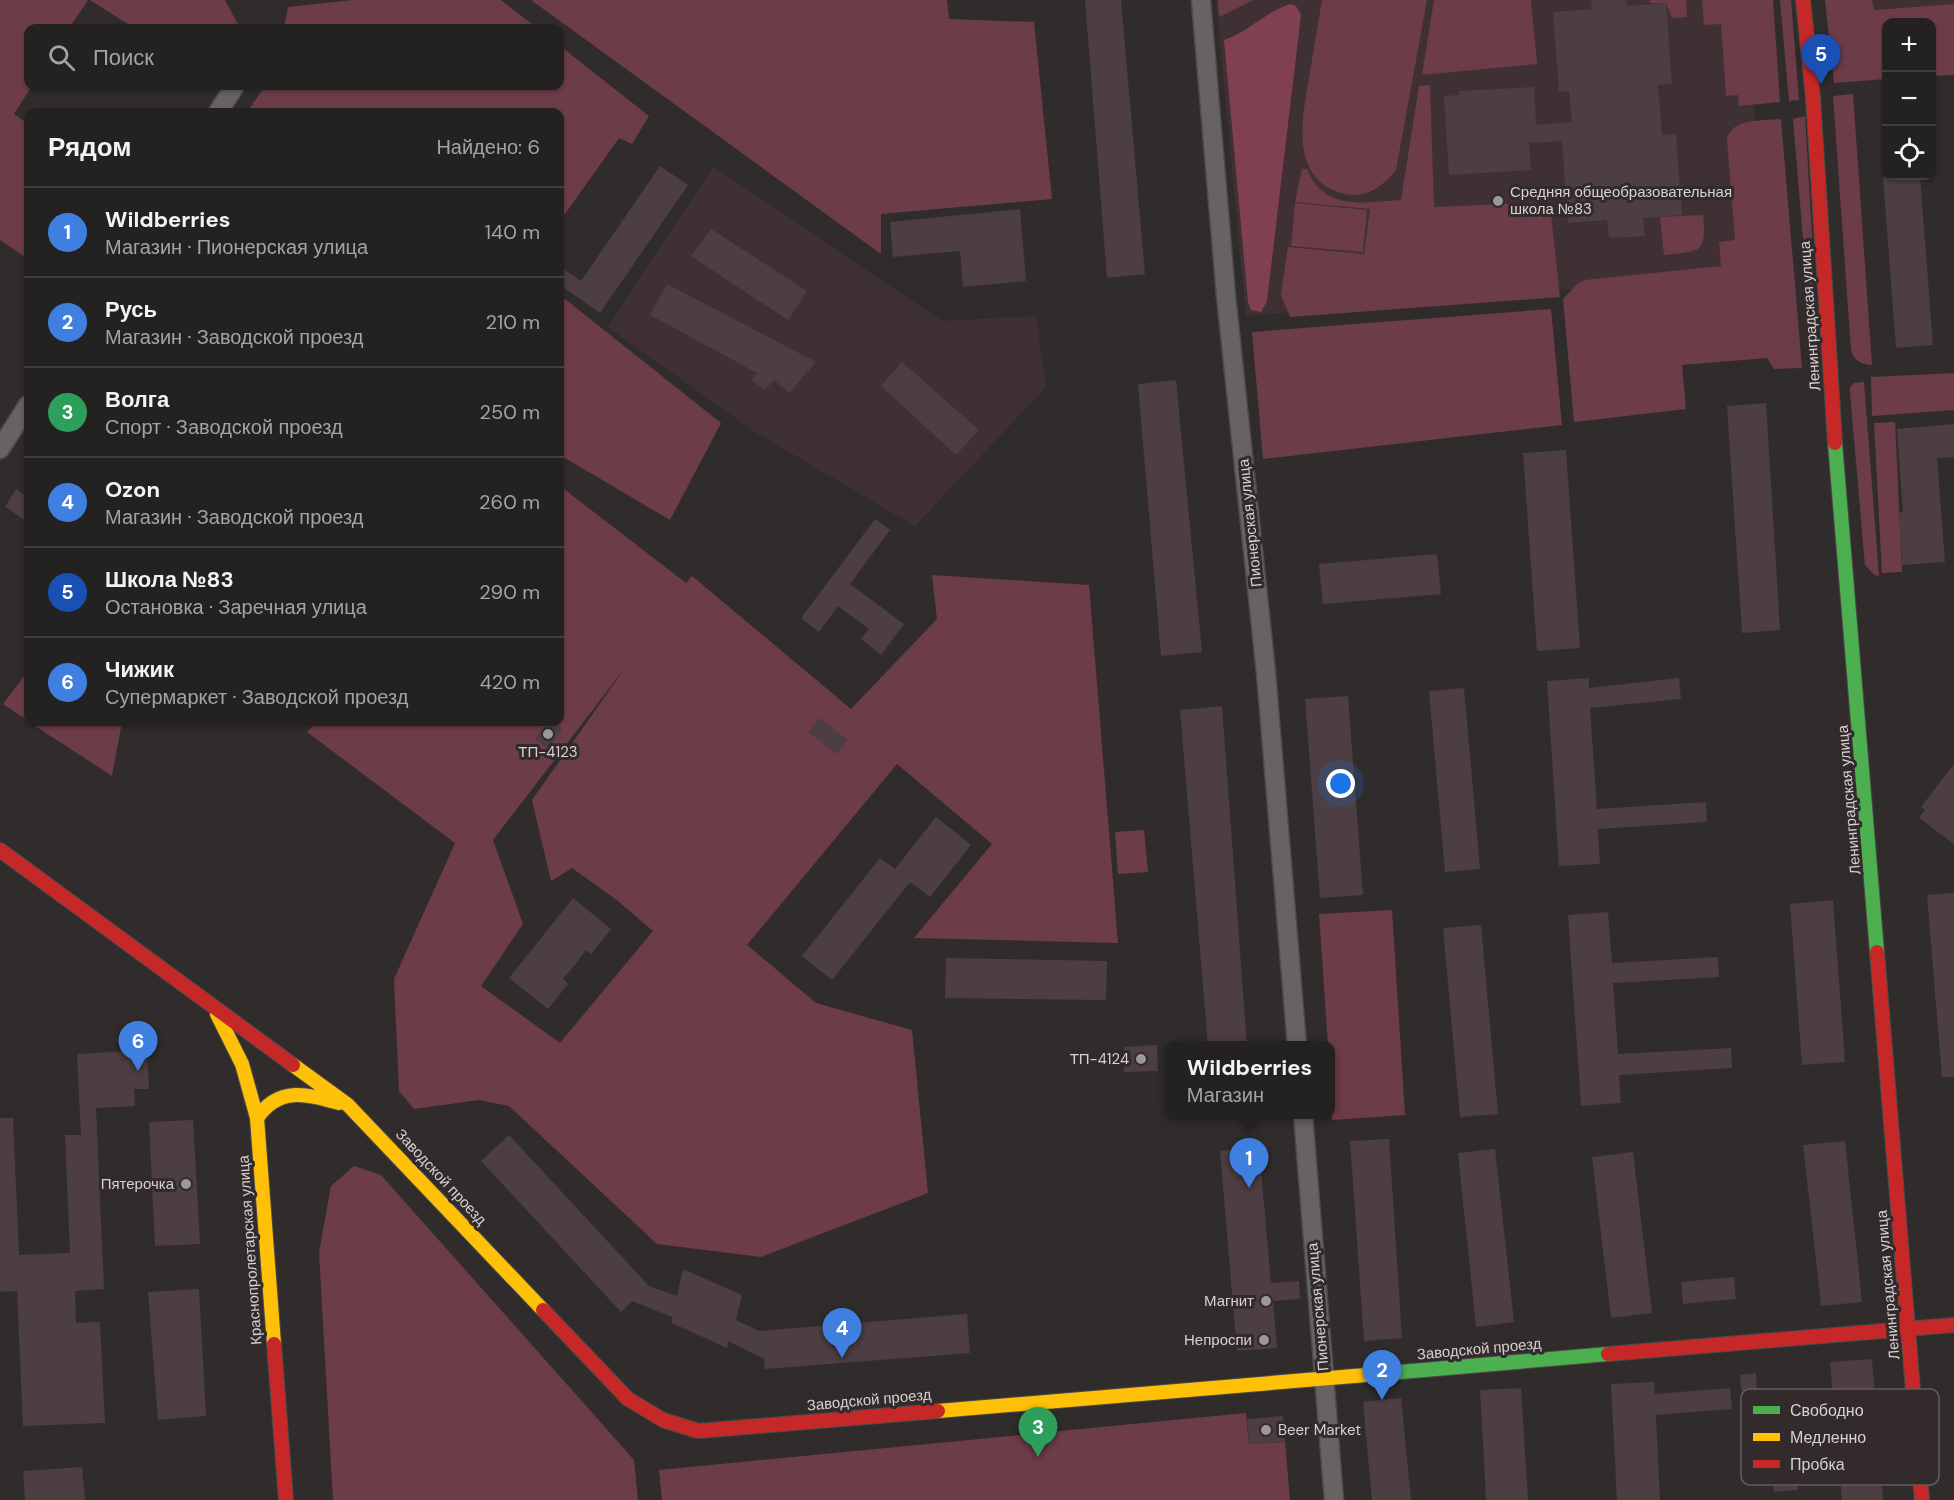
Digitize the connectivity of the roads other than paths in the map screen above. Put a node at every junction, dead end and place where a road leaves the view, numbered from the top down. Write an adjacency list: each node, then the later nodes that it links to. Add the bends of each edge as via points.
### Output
1 (1201, 0): 9 (street, Пионерская улица, via 1226,296 1266,673)
2 (1803, 0): 14 (street, Ленинградская улица)
3 (232, 90): 4 (street)
4 (221, 108)
5 (24, 411): 6 (street)
6 (0, 449)
7 (0, 850): 8 (street, Заводской проезд)
8 (213, 1006): 10 (street, Заводской проезд); 11 (street, Краснопролетарская улица, via 244,1065)
9 (1297, 1041)
10 (348, 1105): 11 (street, via 309,1095 286,1095 269,1101); 15 (street, Заводской проезд, via 628,1399 663,1420 698,1431)
11 (257, 1118): 18 (street, Краснопролетарская улица)
12 (1303, 1119): 15 (street, Пионерская улица)
13 (1954, 1325): 14 (street, Заводской проезд)
14 (1908, 1329): 15 (street, Заводской проезд); 16 (street, Ленинградская улица)
15 (1324, 1378): 19 (street, Пионерская улица)
16 (1913, 1389)
17 (1922, 1485): 20 (street, Ленинградская улица)
18 (286, 1500)
19 (1334, 1500)
20 (1923, 1500)

